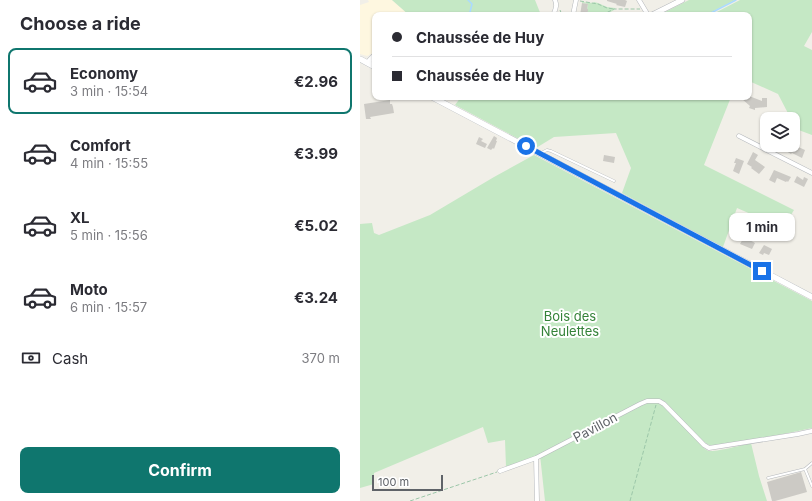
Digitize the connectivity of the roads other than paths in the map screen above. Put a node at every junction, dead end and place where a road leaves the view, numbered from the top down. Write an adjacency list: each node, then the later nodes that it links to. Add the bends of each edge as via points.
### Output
1 (555, 0): 5 (street)
2 (576, 0): 6 (street)
3 (639, 0): 7 (street)
4 (682, 0): 8 (street)
5 (554, 12)
6 (574, 12)
7 (646, 12)
8 (658, 12)
9 (372, 58): 11 (street)
10 (360, 59): 11 (main road)
11 (368, 63): 12 (main road)
12 (372, 65)
13 (438, 100): 15 (main road)
14 (738, 136): 16 (street)
15 (540, 154): 17 (lane, via 547,150 551,151); 18 (main road)
16 (812, 173)
17 (614, 181)
18 (812, 297)
19 (812, 431): 20 (street, Pavillon, via 709,448 661,402 647,401)
20 (536, 458): 23 (street, Pavillon); 26 (street)
21 (812, 463): 22 (lane)
22 (805, 469): 24 (lane); 25 (lane)
23 (500, 471)
24 (768, 478)
25 (812, 486)
26 (537, 501)

